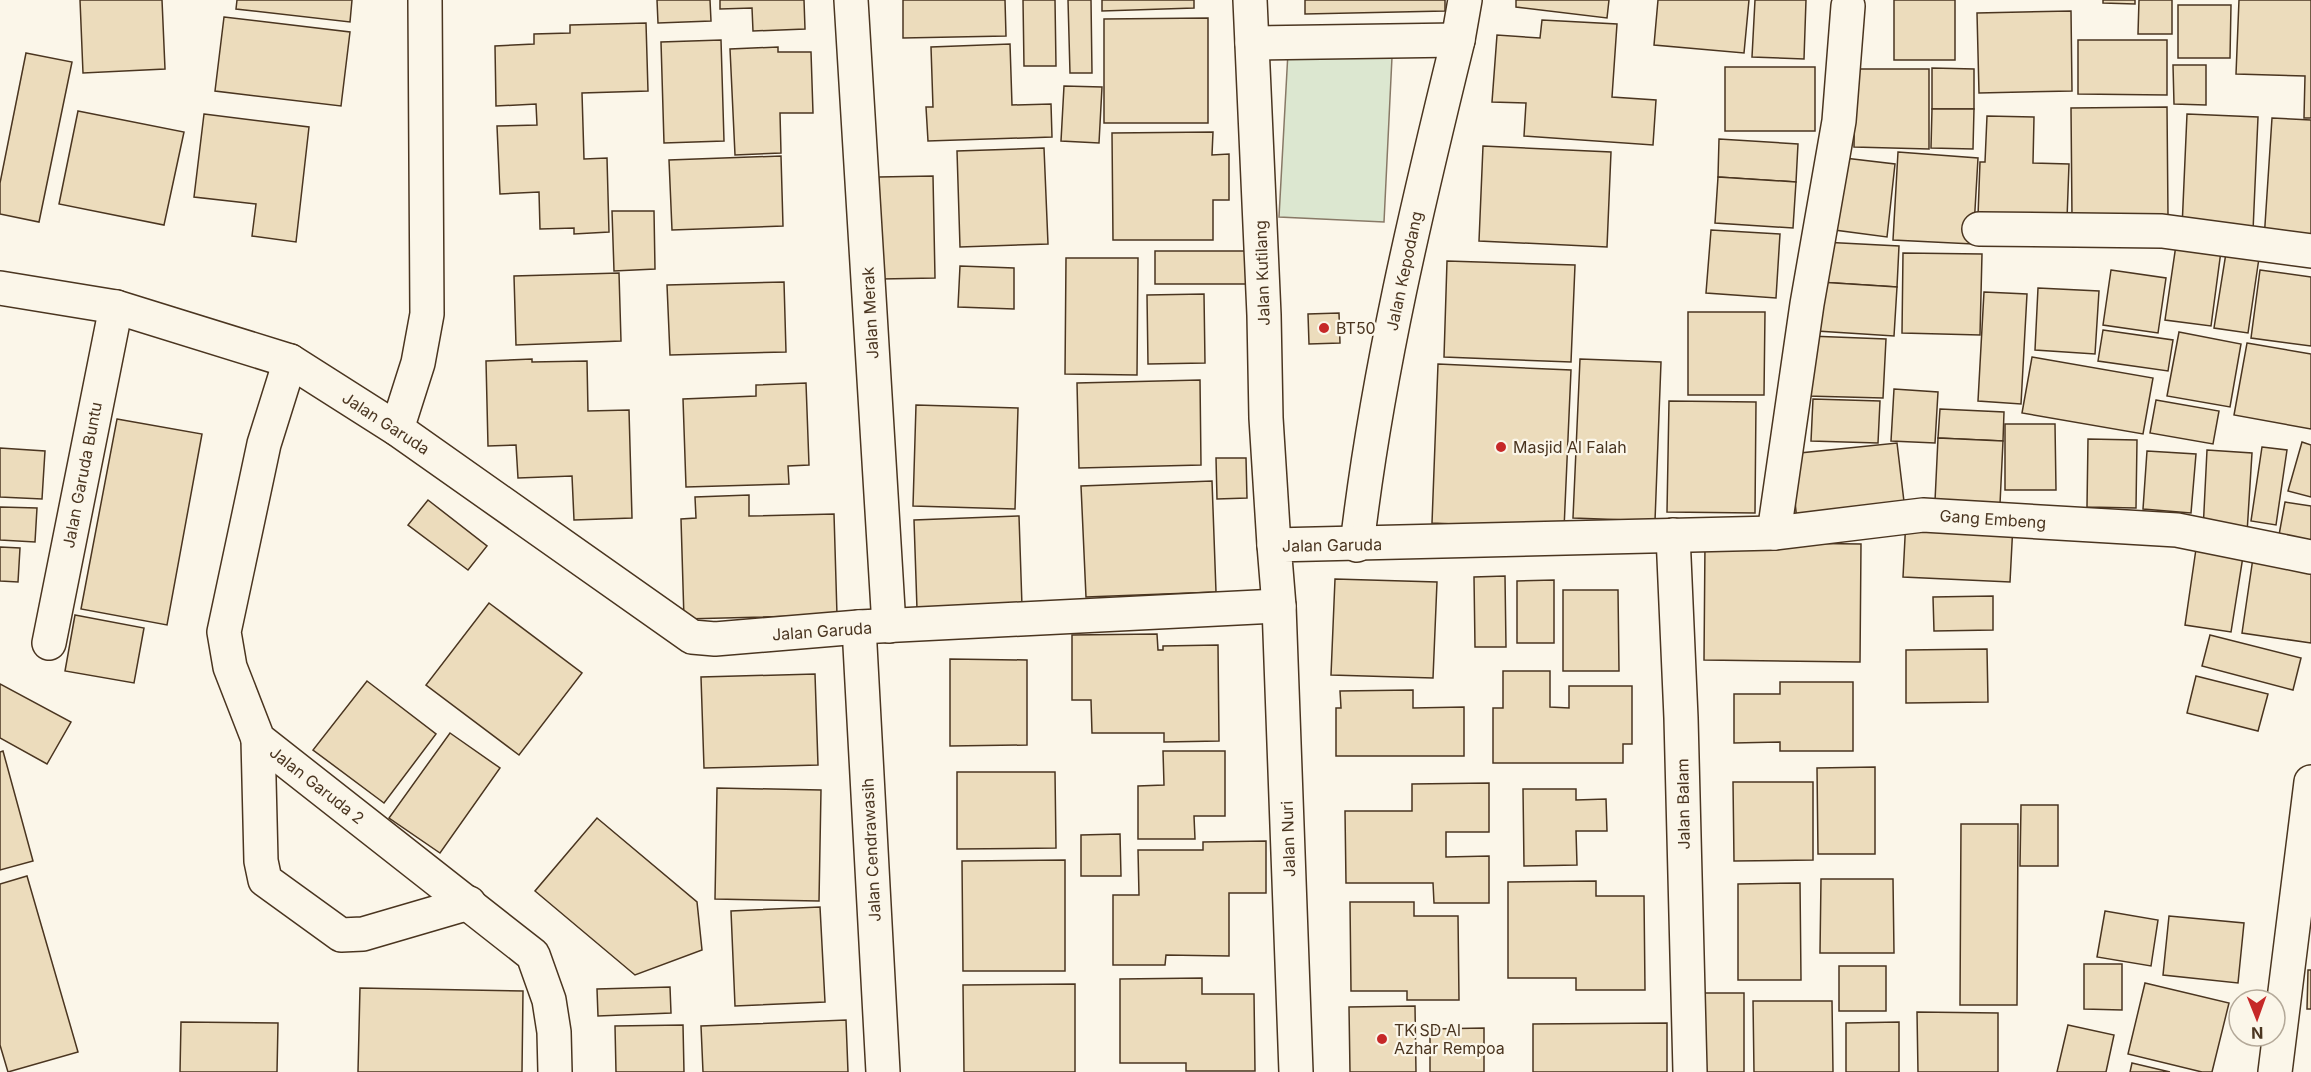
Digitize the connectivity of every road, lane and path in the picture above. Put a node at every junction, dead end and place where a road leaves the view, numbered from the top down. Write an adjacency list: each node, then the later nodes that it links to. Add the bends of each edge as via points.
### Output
1 (425, 0): 13 (street, via 427,314 418,363)
2 (851, 0): 20 (street, Jalan Merak)
3 (1250, 0): 7 (street, Jalan Kutilang)
4 (1465, 0): 6 (street, Jalan Kepodang)
5 (1848, 6): 14 (street, via 1839,121 1807,304)
6 (1458, 40): 7 (street); 17 (street, Jalan Kepodang, via 1395,305)
7 (1252, 43): 16 (street, Jalan Kutilang, via 1266,418)
8 (1978, 229): 9 (street, via 2162,231)
9 (2311, 251)
10 (0, 288): 11 (street, Jalan Garuda)
11 (116, 307): 12 (street, Jalan Garuda); 21 (street, Jalan Garuda Buntu)
12 (290, 361): 13 (street, Jalan Garuda); 22 (street, Jalan Garuda 2, via 264,444 224,632 230,667)
13 (397, 429): 20 (street, Jalan Garuda, via 692,637 715,639)
14 (1774, 533): 15 (street, Gang Embeng); 18 (street, Gang Embeng, via 1923,514 2177,530)
15 (1673, 535): 17 (street, Jalan Garuda); 28 (street, Jalan Balam)
16 (1275, 545): 17 (street, Jalan Garuda); 19 (street, Jalan Garuda)
17 (1357, 545)
18 (2311, 557)
19 (1280, 606): 20 (street, Jalan Garuda); 27 (street, Jalan Nuri)
20 (874, 627): 26 (street, Jalan Cendrawasih)
21 (49, 643)
22 (258, 739): 24 (street, Jalan Garuda 2); 24 (street, via 261,861 265,880 341,935 363,934)
23 (2311, 782): 29 (street)
24 (469, 903): 25 (street, Jalan Garuda 2, via 533,955 549,1000)
25 (555, 1072)
26 (883, 1072)
27 (1296, 1072)
28 (1690, 1072)
29 (2275, 1072)

